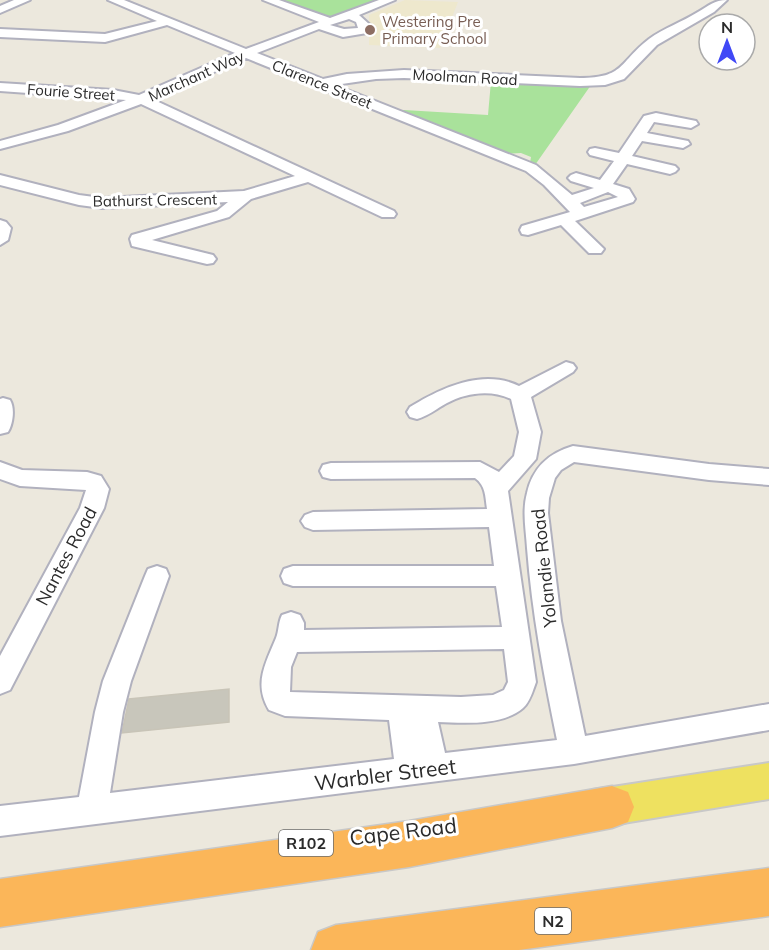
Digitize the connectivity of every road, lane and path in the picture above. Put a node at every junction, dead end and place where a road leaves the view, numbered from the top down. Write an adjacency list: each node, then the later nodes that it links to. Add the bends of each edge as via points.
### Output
1 (24, 0): 6 (street)
2 (114, 0): 8 (street, Clarence Street)
3 (269, 0): 9 (street)
4 (389, 0): 7 (street, Marchant Way)
5 (721, 0): 12 (street, Moolman Road, via 653,41 611,80 390,74)
6 (1, 9)
7 (350, 15): 9 (street, Marchant Way); 9 (street, via 363,23 363,31 343,33)
8 (167, 22): 10 (street, via 105,38); 11 (street, Clarence Street)
9 (325, 24): 11 (street, Marchant Way)
10 (0, 33)
11 (246, 53): 12 (street, Clarence Street); 14 (street, Marchant Way)
12 (320, 84): 27 (street, Clarence Street, via 541,172)
13 (0, 87): 14 (street, Fourie Street)
14 (142, 99): 18 (street, Marchant Way, via 53,132); 22 (street)
15 (691, 124): 16 (street, via 652,118)
16 (639, 136): 17 (street); 20 (street)
17 (683, 144)
18 (0, 145)
19 (595, 152): 20 (street)
20 (624, 159): 21 (street); 25 (street)
21 (670, 170)
22 (310, 177): 26 (street, Bathurst Crescent); 28 (street)
23 (576, 178): 25 (street)
24 (0, 180): 26 (street, Bathurst Crescent, via 102,203)
25 (604, 187): 27 (street, via 597,193); 29 (street, via 623,192 627,199)
26 (245, 196): 35 (street, via 223,214 138,239)
27 (568, 201): 29 (street, Clarence Street)
28 (388, 214)
29 (582, 214): 30 (street)
30 (564, 219): 32 (street); 34 (street)
31 (0, 225): 33 (street)
32 (528, 230)
33 (0, 240)
34 (595, 249)
35 (207, 259)
36 (566, 368): 37 (street)
37 (519, 395): 39 (street, via 506,388 458,390); 44 (street, via 530,432 525,459)
38 (3, 405): 40 (street)
39 (417, 412)
40 (0, 427)
41 (0, 471): 51 (street, Nantes Road, via 20,478 87,480 98,489 92,508)
42 (332, 471): 44 (street, via 480,470 492,479)
43 (769, 477): 54 (street, Yolandie Road, via 573,454 559,458 548,469 536,508 542,581)
44 (496, 489): 45 (street)
45 (499, 518): 46 (street); 49 (street)
46 (313, 521)
47 (157, 576): 58 (street, via 117,681)
48 (293, 576): 49 (street)
49 (507, 576): 50 (street)
50 (515, 638): 52 (street, via 522,682 514,699 491,707); 52 (street, via 290,632 277,660 279,701)
51 (0, 682)
52 (411, 708): 55 (street)
53 (769, 717): 54 (street, Warbler Street)
54 (574, 751): 55 (street, Warbler Street)
55 (422, 770): 58 (street, Warbler Street)
56 (769, 781): 57 (main road, Cape Road / R102)
57 (612, 807): 60 (main road, Cape Road / R102); 62 (highway, via 409,844)
58 (92, 810): 59 (street, Warbler Street)
59 (0, 821)
60 (0, 879)
61 (769, 892): 63 (highway, N2)
62 (0, 903)
63 (336, 950)

